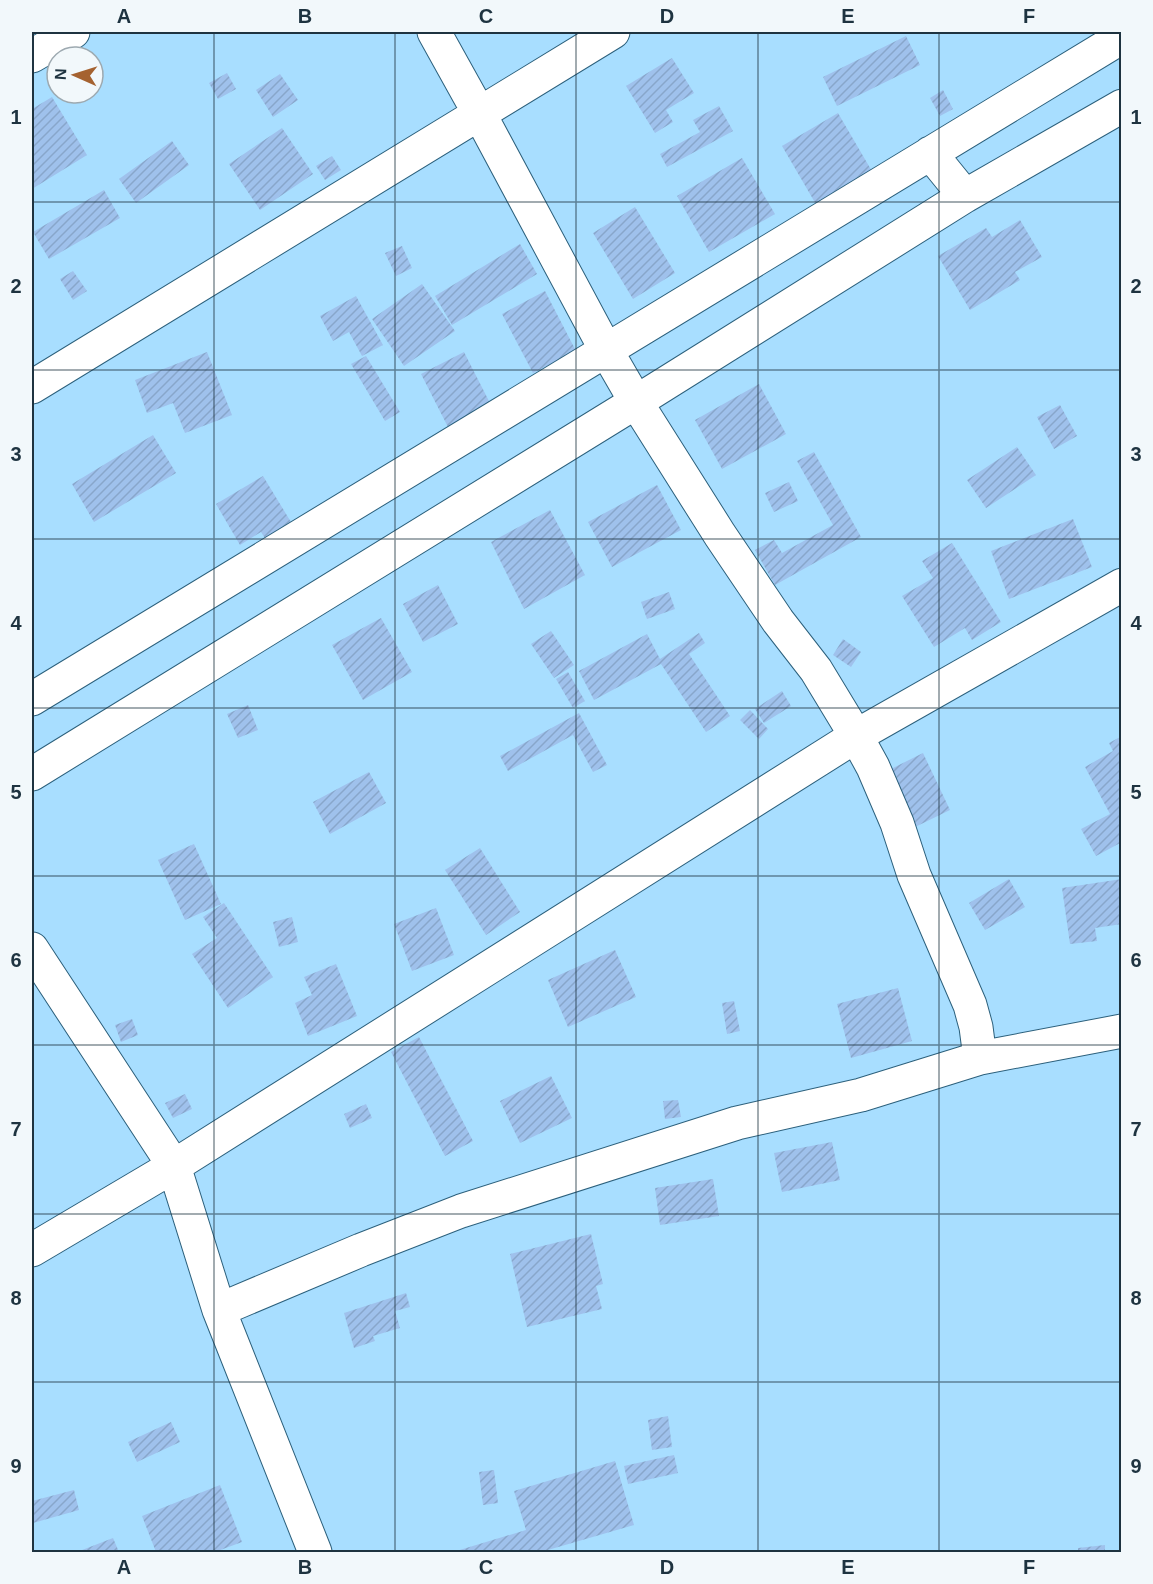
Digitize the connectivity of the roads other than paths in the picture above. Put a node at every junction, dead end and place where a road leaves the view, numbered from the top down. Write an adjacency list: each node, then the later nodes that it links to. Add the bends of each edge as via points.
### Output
1 (73, 32): 5 (street)
2 (434, 32): 7 (street)
3 (613, 32): 7 (street)
4 (1122, 37): 8 (street)
5 (32, 56)
6 (1122, 106): 9 (street)
7 (479, 113): 10 (street); 11 (street)
8 (930, 153): 9 (street); 10 (street)
9 (965, 196): 12 (street)
10 (606, 350): 12 (street); 14 (street)
11 (32, 387)
12 (636, 402): 15 (street, via 720,535 816,670); 16 (street)
13 (1122, 585): 15 (street)
14 (32, 699)
15 (856, 736): 19 (street, via 897,823 914,875 970,1005); 20 (street)
16 (32, 774)
17 (32, 948): 20 (street)
18 (1122, 1031): 19 (street)
19 (980, 1058): 22 (street, via 861,1095 737,1123 461,1211)
20 (174, 1166): 21 (street); 22 (street)
21 (32, 1250)
22 (219, 1310): 23 (street)
23 (315, 1552)

